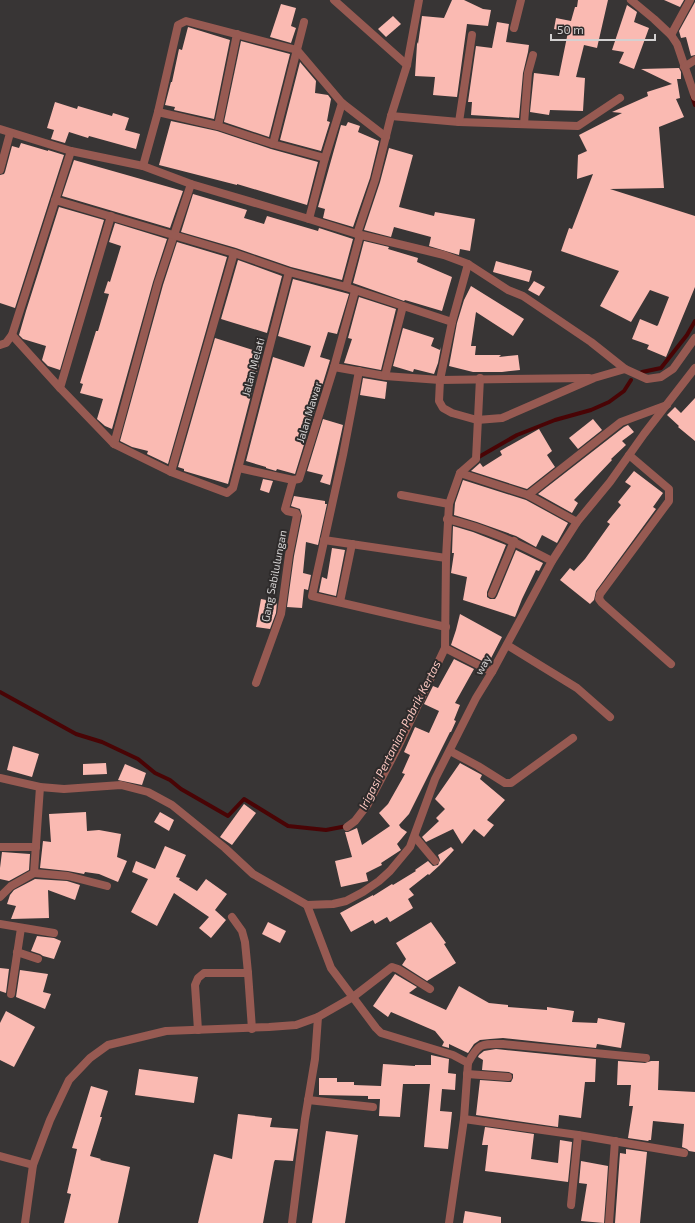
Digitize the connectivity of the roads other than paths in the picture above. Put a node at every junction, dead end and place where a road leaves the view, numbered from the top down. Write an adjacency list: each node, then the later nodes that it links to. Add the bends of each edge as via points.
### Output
1 (334, 0): 14 (street)
2 (419, 0): 14 (street)
3 (521, 0): 7 (street)
4 (631, 0): 10 (street)
5 (690, 0): 10 (street)
6 (304, 22): 11 (street)
7 (514, 28)
8 (237, 34): 11 (street); 19 (street, via 186,21 178,25); 23 (street)
9 (472, 35): 21 (street)
10 (671, 35): 15 (street, via 677,44)
11 (297, 50): 18 (street); 27 (street)
12 (533, 55): 22 (street, via 528,73)
13 (695, 60): 15 (street)
14 (407, 65): 20 (street)
15 (684, 68): 16 (street)
16 (695, 97)
17 (620, 98): 22 (street, via 578,126)
18 (342, 103): 26 (street); 29 (street)
19 (158, 112): 23 (street); 30 (street)
20 (391, 116): 21 (street); 26 (street)
21 (459, 122): 22 (street)
22 (524, 124)
23 (218, 126): 27 (street)
24 (0, 129): 25 (street)
25 (10, 133): 28 (street); 31 (street)
26 (386, 137): 36 (street)
27 (273, 144): 29 (street)
28 (72, 151): 30 (street); 33 (street)
29 (325, 158): 35 (street)
30 (143, 166): 32 (street)
31 (0, 170)
32 (191, 184): 35 (street); 37 (street)
33 (55, 200): 34 (street); 45 (street)
34 (111, 216): 37 (street); 56 (street)
35 (309, 219): 36 (street)
36 (359, 234): 39 (street, via 444,255); 41 (street)
37 (173, 235): 38 (street); 59 (street)
38 (234, 252): 40 (street); 62 (street)
39 (468, 264): 44 (street); 49 (street, via 508,290 523,296 592,342)
40 (290, 272): 41 (street); 61 (street, Jalan Melati)
41 (346, 287): 42 (street)
42 (355, 291): 43 (street); 48 (street, Jalan Mawar)
43 (403, 306): 44 (street); 52 (street)
44 (452, 322): 55 (street)
45 (12, 335): 47 (street, via 6,343); 56 (street)
46 (695, 338): 49 (street, via 673,369 662,376 647,379)
47 (0, 345)
48 (334, 367): 50 (street); 64 (street, Jalan Mawar, via 300,478)
49 (625, 369): 54 (street)
50 (359, 371): 52 (street); 70 (street)
51 (694, 371): 57 (street, way)
52 (385, 376): 55 (street)
53 (480, 378): 54 (street); 55 (street); 58 (street)
54 (594, 378): 58 (street, via 502,418)
55 (440, 380): 58 (street, via 439,401 443,408)
56 (60, 388): 59 (street)
57 (668, 404): 60 (street, way); 66 (street, via 621,422)
58 (477, 420): 63 (street, via 476,459)
59 (114, 444): 62 (street)
60 (629, 455): 69 (street, way); 80 (street, via 670,489 670,501 600,594 599,600)
61 (239, 468): 62 (street, Jalan Melati, via 233,488 227,493); 64 (street)
62 (171, 472)
63 (460, 472): 66 (street); 67 (street)
64 (293, 480): 82 (street, Gang Sabilulungan, via 285,509 297,515 282,606)
65 (401, 495): 67 (street)
66 (528, 495): 69 (street)
67 (449, 504): 68 (street)
68 (447, 519): 71 (street, via 473,525); 73 (street)
69 (578, 522): 74 (street, way)
70 (324, 540): 72 (street); 76 (street, via 312,596)
71 (514, 541): 74 (street); 75 (street)
72 (352, 544): 73 (street); 76 (street)
73 (446, 558): 77 (street)
74 (552, 561): 78 (street, way)
75 (492, 594)
76 (340, 602): 77 (street)
77 (446, 627): 79 (street)
78 (507, 645): 81 (street, way); 83 (street, via 577,688)
79 (445, 648): 81 (street); 88 (street, via 368,804)
80 (671, 664)
81 (492, 672): 85 (street, way)
82 (256, 683)
83 (610, 717)
84 (573, 738): 85 (street, via 508,784)
85 (450, 751): 89 (street, way, via 435,779)
86 (0, 778): 87 (street)
87 (40, 787): 91 (street); 96 (street, via 64,789 122,785 148,792 172,805 253,874)
88 (347, 827)
89 (415, 837): 92 (street); 96 (street, way, via 390,871 363,892 346,901)
90 (0, 847): 91 (street)
91 (36, 847): 93 (street)
92 (435, 860)
93 (34, 873): 94 (street, via 68,876); 95 (street, via 11,886)
94 (107, 886)
95 (0, 896)
96 (307, 905): 106 (street, via 331,968)
97 (232, 918): 103 (street, via 242,931)
98 (0, 924): 99 (street)
99 (21, 928): 100 (street); 101 (street)
100 (54, 933)
101 (17, 952): 102 (street); 105 (street)
102 (38, 959)
103 (248, 973): 108 (street); 109 (street, via 204,973 198,978 195,984)
104 (430, 989): 106 (street, via 392,967)
105 (11, 994)
106 (353, 997): 107 (street); 111 (street, via 382,1033 453,1055)
107 (318, 1017): 108 (street, via 296,1025); 114 (street, via 315,1059)
108 (252, 1029): 109 (street)
109 (198, 1030): 121 (street, via 166,1031 108,1045 90,1058 69,1080)
110 (646, 1058): 111 (street, via 484,1044 474,1051)
111 (468, 1063): 112 (street)
112 (467, 1074): 113 (street); 116 (street)
113 (508, 1077)
114 (308, 1100): 115 (street); 124 (street)
115 (373, 1107)
116 (464, 1119): 117 (street); 125 (street)
117 (578, 1135): 118 (street); 122 (street)
118 (615, 1141): 119 (street); 126 (street)
119 (684, 1153)
120 (0, 1156): 121 (street)
121 (33, 1164): 123 (street)
122 (571, 1205)
123 (25, 1223)
124 (292, 1223)
125 (449, 1223)
126 (609, 1223)

